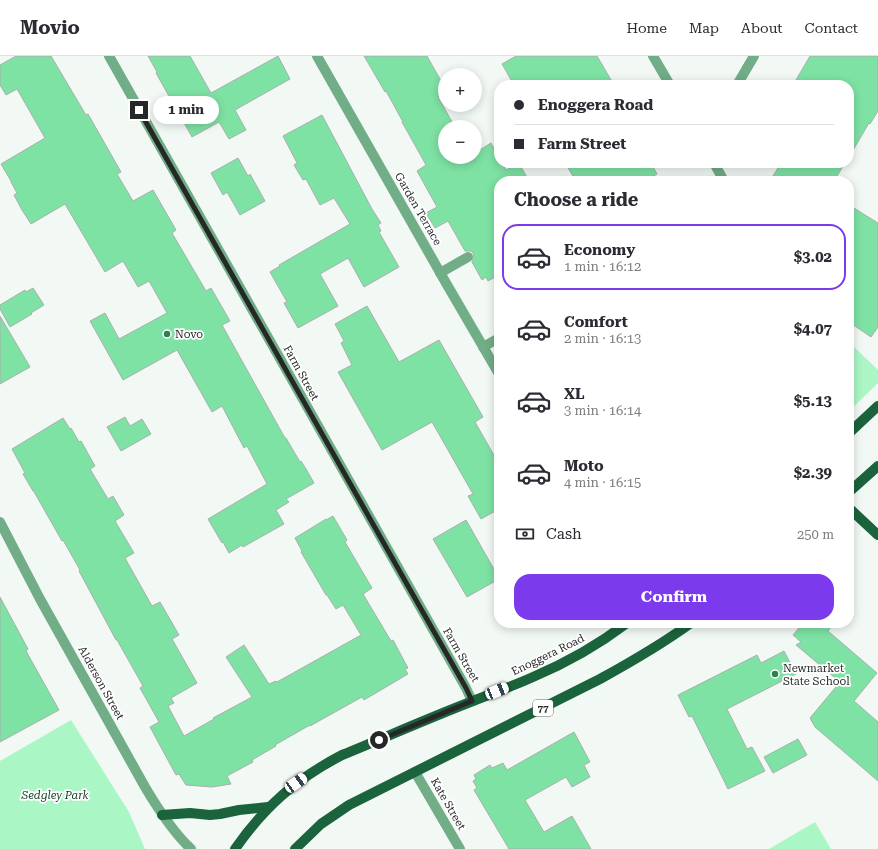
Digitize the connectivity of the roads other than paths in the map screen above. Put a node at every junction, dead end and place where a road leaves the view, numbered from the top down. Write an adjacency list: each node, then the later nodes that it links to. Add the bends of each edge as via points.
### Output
1 (109, 56): 21 (street, Farm Street)
2 (317, 56): 8 (street, Garden Terrace)
3 (653, 56): 5 (street)
4 (754, 56): 6 (street)
5 (667, 80)
6 (740, 80)
7 (468, 257): 8 (street)
8 (440, 273): 10 (street, Garden Terrace)
9 (494, 341): 10 (street)
10 (484, 347): 11 (street, Garden Terrace)
11 (494, 365)
12 (878, 406): 13 (main road)
13 (854, 428)
14 (878, 466): 15 (main road)
15 (854, 488)
16 (854, 513): 18 (main road)
17 (0, 522): 24 (street, Alderson Street, via 40,599)
18 (878, 535)
19 (621, 628): 21 (main road, Enoggera Road, via 566,661)
20 (684, 628): 22 (main road, 77, via 606,675)
21 (472, 701): 23 (main road, Enoggera Road, via 326,763 296,783)
22 (415, 772): 27 (main road, 77, via 349,805 321,824); 28 (street, Kate Street)
23 (268, 807): 24 (main road, via 210,815); 26 (main road, Enoggera Road)
24 (162, 815): 25 (street, Alderson Street)
25 (191, 849)
26 (235, 849)
27 (295, 849)
28 (460, 849)

